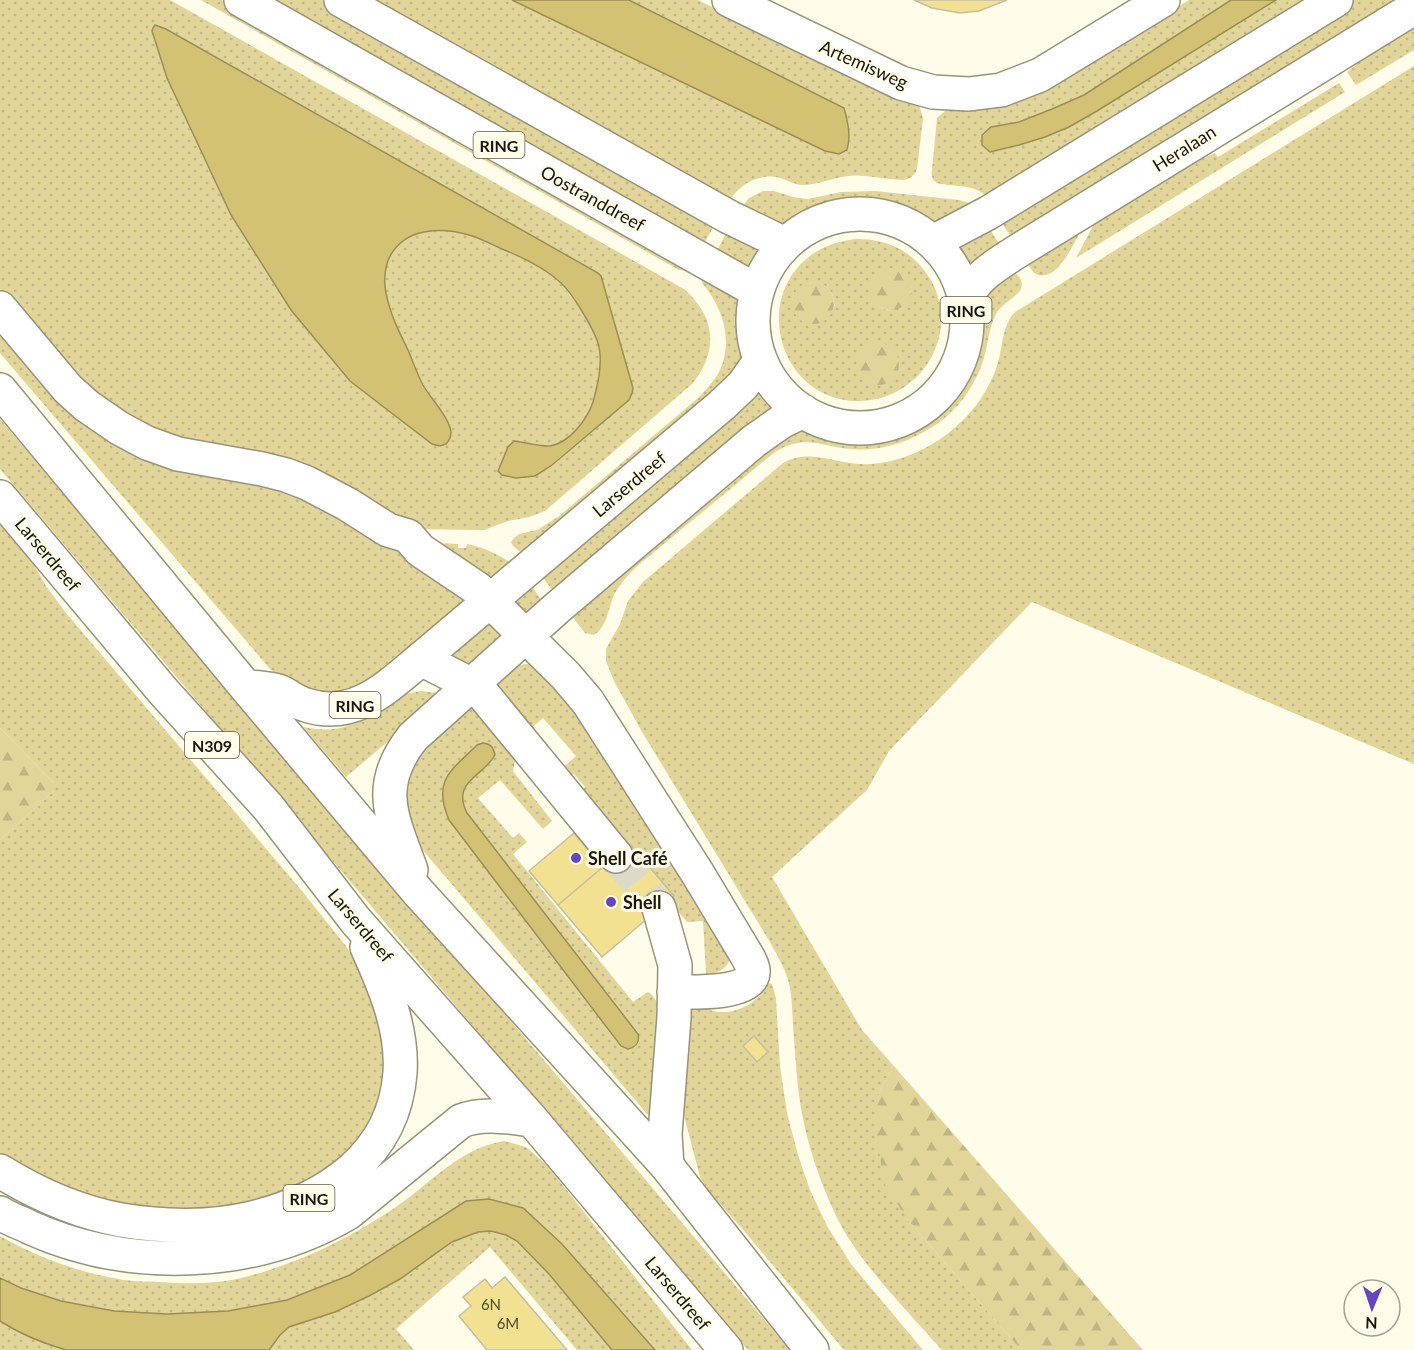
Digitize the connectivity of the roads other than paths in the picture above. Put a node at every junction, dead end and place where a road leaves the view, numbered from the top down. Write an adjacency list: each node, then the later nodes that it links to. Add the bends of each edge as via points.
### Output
1 (241, 0): 9 (main road, Oostranddreef / RING)
2 (341, 0): 8 (main road, RING, via 729,217)
3 (729, 0): 4 (main road, Artemisweg, via 902,83 933,92 969,94 1001,90 1041,75)
4 (1163, 0)
5 (1336, 0): 7 (main road, via 988,213)
6 (1414, 8): 10 (main road, Heralaan, via 1013,254 986,272)
7 (933, 242): 8 (main road, RING, via 915,229 885,217 864,214 818,222); 10 (main road, RING, via 948,259)
8 (785, 244): 9 (main road, RING)
9 (757, 291): 12 (main road, RING, via 754,341)
10 (965, 300): 14 (main road, RING, via 964,347 956,370 929,404 880,426 856,428 832,425)
11 (0, 308): 16 (main road, via 73,393 118,429 178,454 262,469 307,483 388,530 408,536 420,550)
12 (760, 361): 14 (main road, RING, via 776,388); 16 (main road, Larserdreef / RING, via 722,405)
13 (0, 390): 20 (main road)
14 (802, 411): 17 (main road, via 754,441)
15 (0, 497): 24 (main road, Larserdreef / N309, via 163,691 268,807)
16 (490, 600): 17 (main road); 18 (main road, Larserdreef / RING)
17 (526, 636): 19 (main road); 25 (main road, via 588,702 753,968 751,979 735,988)
18 (421, 659): 19 (main road); 20 (main road, RING, via 372,697 346,707 308,706 280,691)
19 (472, 685): 21 (main road); 22 (main road, via 413,737 395,764 391,779 392,816)
20 (245, 686): 22 (main road)
21 (616, 856)
22 (418, 892): 27 (main road)
23 (659, 908): 25 (main road, via 675,964)
24 (356, 921): 26 (main road, Larserdreef); 28 (main road, RING, via 397,1026 400,1073 390,1118 378,1141 345,1177 276,1212 219,1224 186,1225 122,1220 93,1213 33,1190)
25 (674, 992): 27 (main road, via 665,1134)
26 (532, 1120): 29 (main road, RING, via 484,1116 461,1121 348,1213 310,1232 248,1251 181,1258 115,1254 45,1234); 30 (main road, Larserdreef)
27 (667, 1166): 31 (main road)
28 (0, 1171)
29 (0, 1213)
30 (726, 1350)
31 (812, 1350)

